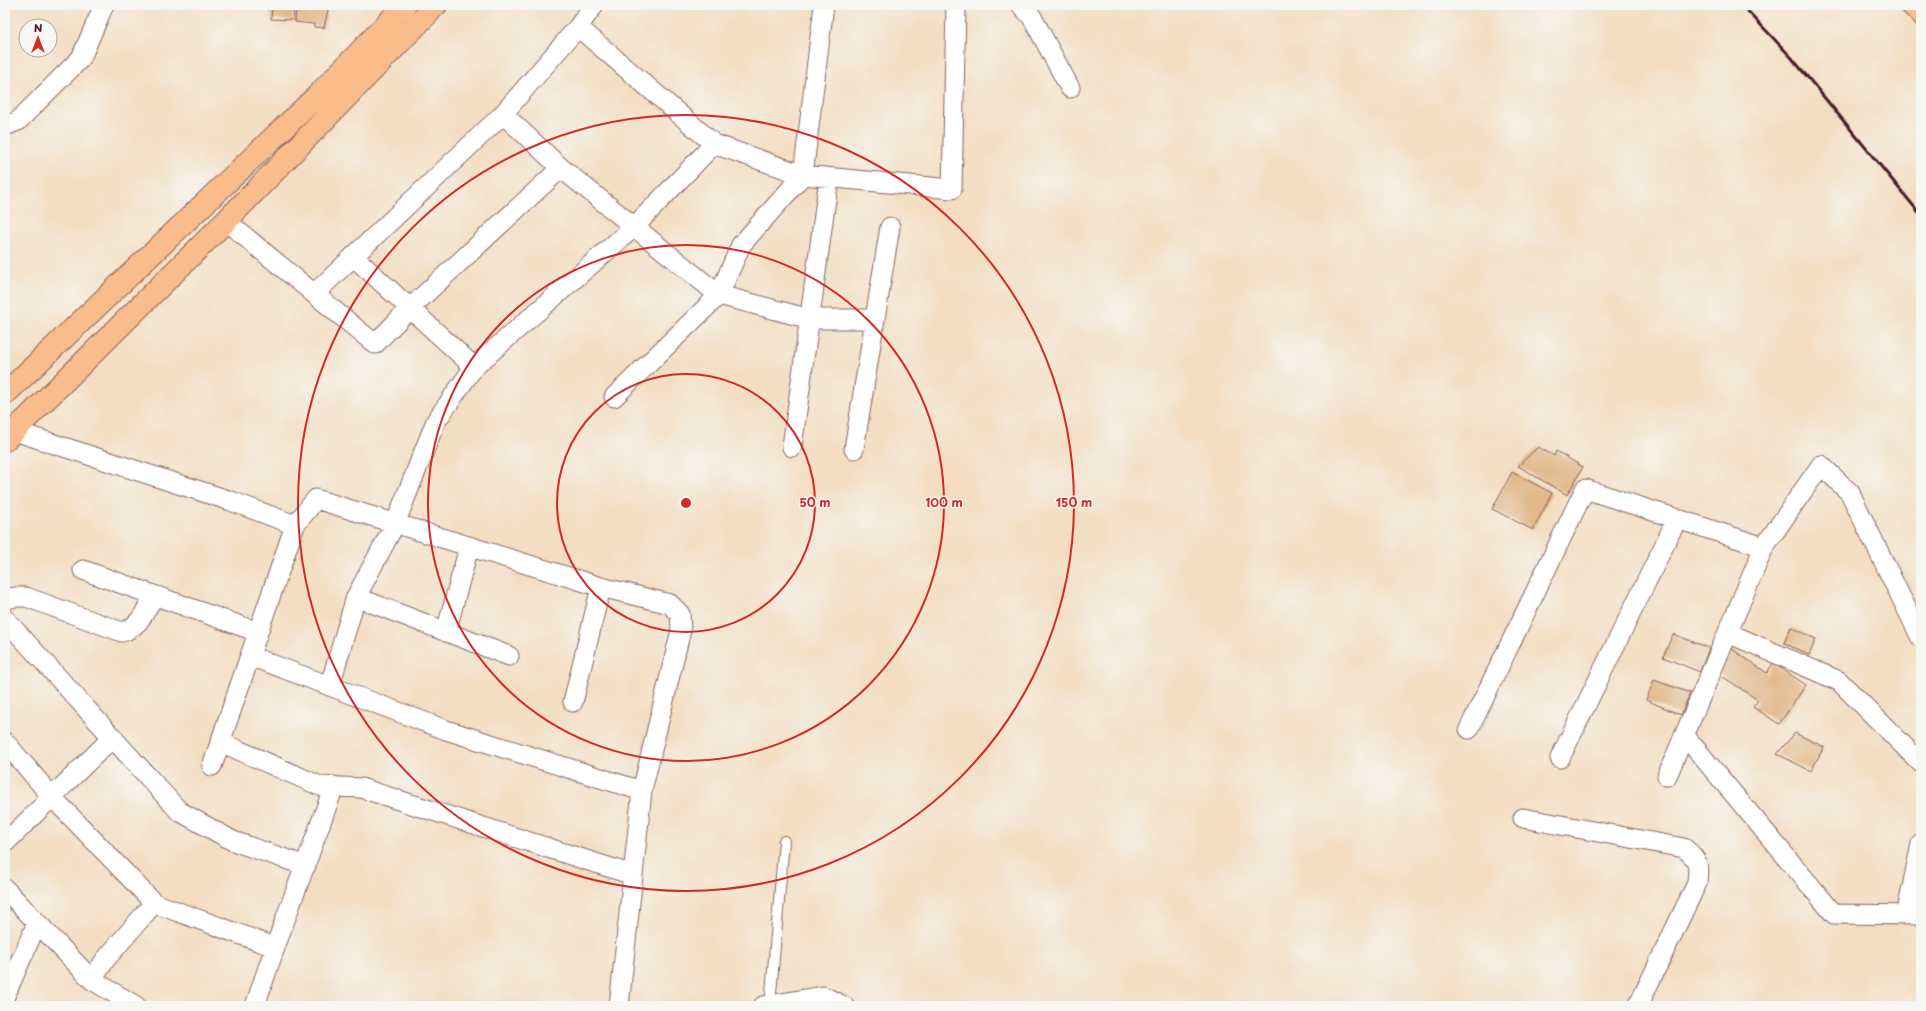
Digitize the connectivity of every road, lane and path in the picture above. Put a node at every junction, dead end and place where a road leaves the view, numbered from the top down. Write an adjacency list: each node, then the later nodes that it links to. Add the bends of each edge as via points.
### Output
1 (104, 5): 13 (street, via 81,58 18,121)
2 (405, 5): 28 (main road, via 315,98)
3 (436, 5): 18 (main road)
4 (594, 5): 10 (street)
5 (824, 5): 16 (street)
6 (956, 5): 17 (street, via 952,189)
7 (1021, 5): 11 (street, via 1032,17)
8 (1912, 5): 9 (main road)
9 (1921, 14)
10 (578, 27): 12 (street); 14 (street)
11 (1070, 88)
12 (503, 114): 15 (street); 21 (street)
13 (5, 126)
14 (714, 144): 16 (street); 19 (street)
15 (562, 168): 19 (street); 24 (street)
16 (803, 175): 17 (street); 23 (street, via 741,245)
17 (829, 178): 25 (street)
18 (226, 221): 22 (street); 30 (main road)
19 (635, 226): 23 (street); 27 (street)
20 (890, 227): 26 (street)
21 (354, 256): 22 (street); 24 (street)
22 (314, 294): 24 (street, via 375,344)
23 (719, 295): 25 (street); 29 (street)
24 (410, 308): 27 (street)
25 (810, 319): 26 (street); 31 (street)
26 (875, 319): 32 (street)
27 (474, 367): 34 (street, via 436,421)
28 (5, 394)
29 (614, 397)
30 (10, 435): 35 (street, via 231,501)
31 (792, 447)
32 (854, 449)
33 (1676, 519): 37 (street); 52 (street, via 1585,489); 57 (street)
34 (395, 524): 35 (street, via 316,499); 36 (street); 41 (street)
35 (295, 525): 44 (street)
36 (469, 547): 39 (street); 45 (street)
37 (1764, 547): 46 (street); 47 (street, via 1821,465 1850,493)
38 (83, 570): 40 (street)
39 (601, 587): 51 (street); 62 (street, via 670,604 680,614 682,630)
40 (154, 596): 42 (street, via 132,629 122,632 26,597); 44 (street)
41 (356, 597): 45 (street); 50 (street)
42 (5, 600)
43 (5, 619): 54 (street)
44 (258, 632): 48 (street)
45 (446, 632): 49 (street)
46 (1728, 633): 53 (street); 58 (street, via 1839,681)
47 (1921, 638)
48 (250, 656): 50 (street); 56 (street)
49 (509, 656)
50 (330, 685): 62 (street, via 446,730)
51 (573, 702)
52 (1470, 729)
53 (1685, 736): 60 (street); 72 (street, via 1834,914)
54 (113, 737): 63 (street); 68 (street, via 179,811 233,841)
55 (5, 742): 63 (street)
56 (220, 742): 59 (street); 61 (street, via 320,786)
57 (1560, 758)
58 (1921, 763)
59 (212, 766)
60 (1668, 776)
61 (334, 786): 68 (street); 69 (street, via 361,788)
62 (642, 791): 69 (street)
63 (52, 797): 66 (street); 71 (street)
64 (1523, 818): 82 (street, via 1684,848 1695,857 1697,883)
65 (784, 841): 80 (lane)
66 (5, 843)
67 (1921, 844): 72 (street)
68 (306, 866): 74 (street)
69 (633, 875): 79 (street)
70 (5, 889): 73 (street)
71 (154, 902): 74 (street); 75 (street, via 105,960)
72 (1914, 915)
73 (37, 923): 75 (street); 76 (street)
74 (274, 947): 78 (street)
75 (92, 980): 77 (street)
76 (5, 996)
77 (136, 1006)
78 (255, 1006)
79 (619, 1006)
80 (766, 1006): 81 (street, via 822,996)
81 (844, 1006)
82 (1638, 1006)

